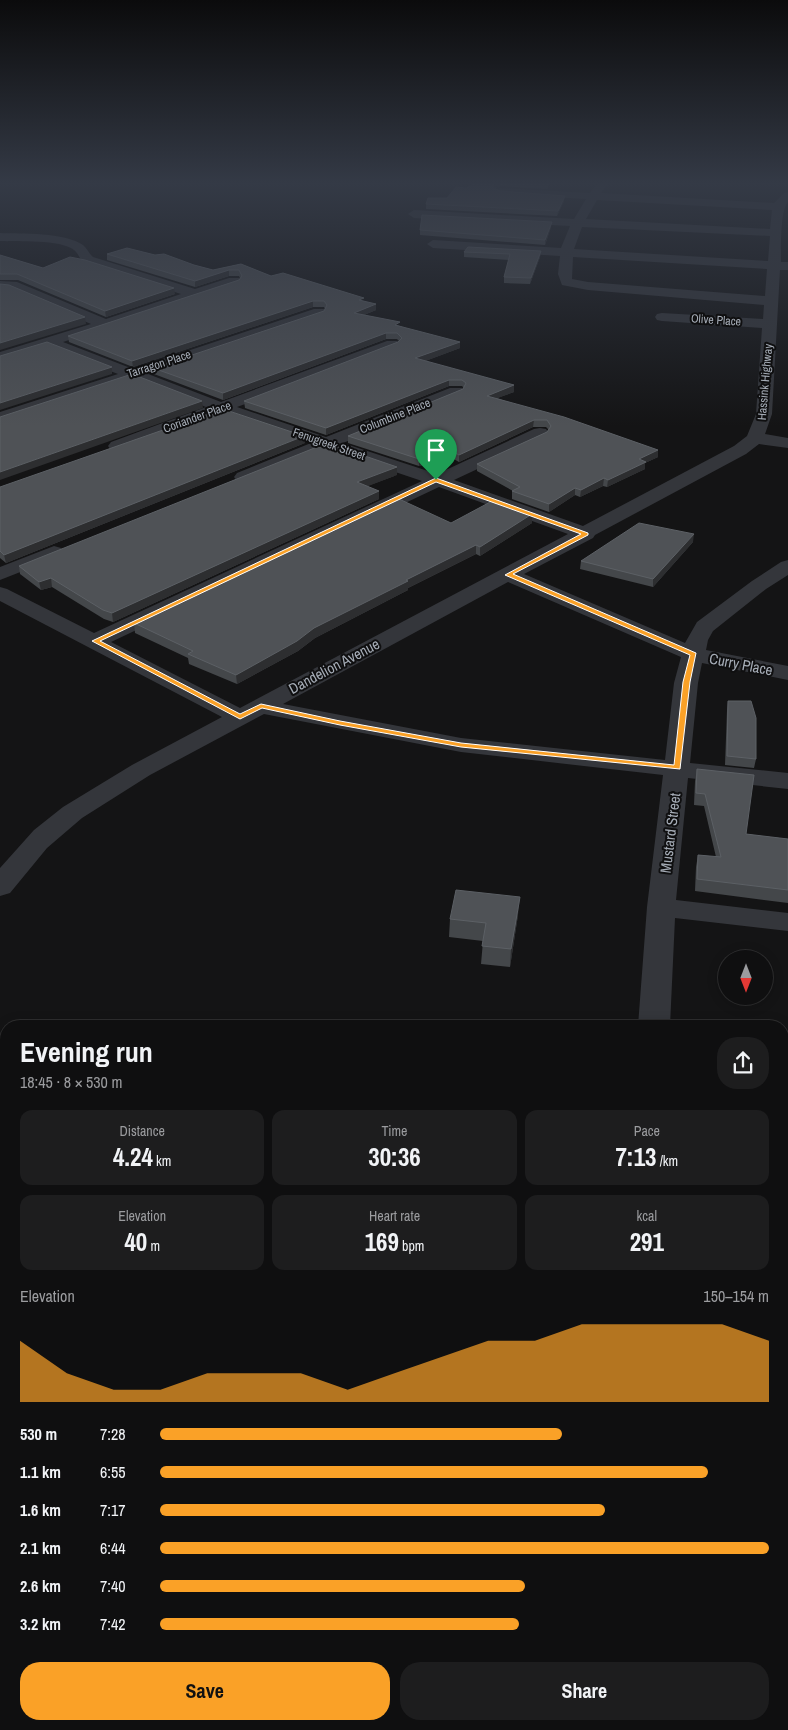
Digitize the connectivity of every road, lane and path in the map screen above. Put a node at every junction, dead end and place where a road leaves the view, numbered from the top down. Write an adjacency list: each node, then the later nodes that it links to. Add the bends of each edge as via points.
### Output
1 (100, 264): 7 (street)
2 (566, 264): 8 (street, via 564,280 571,284)
3 (760, 264): 4 (street)
4 (781, 265): 8 (street, Hassink Highway)
5 (234, 281): 7 (street)
6 (0, 285): 11 (street, via 25,290)
7 (196, 294): 11 (street)
8 (771, 301): 12 (street, Hassink Highway)
9 (318, 312): 16 (street, Tarragon Place)
10 (662, 317): 12 (street, Olive Place)
11 (105, 324): 13 (street)
12 (770, 324): 21 (street, Hassink Highway, via 764,414)
13 (48, 342): 15 (street); 16 (street, Fenugreek Street)
14 (392, 344): 18 (street, Coriander Place)
15 (1, 356)
16 (131, 373): 18 (street, Fenugreek Street); 19 (street, Tarragon Place)
17 (456, 391): 22 (street, Columbine Place)
18 (223, 408): 22 (street, Fenugreek Street); 24 (street, Coriander Place)
19 (0, 418)
20 (540, 433): 25 (street)
21 (755, 438): 23 (street); 27 (street, Hassink Highway, via 740,450)
22 (326, 443): 25 (street, Fenugreek Street); 26 (street, Columbine Place)
23 (788, 443)
24 (105, 451)
25 (436, 480): 27 (street, Fenugreek Street); 35 (street)
26 (226, 484)
27 (586, 534): 31 (street, Dandelion Avenue)
28 (72, 545): 30 (street)
29 (788, 566): 32 (street, Mustard Street)
30 (0, 574)
31 (508, 575): 36 (street, Curry Place); 38 (street, Dandelion Avenue)
32 (759, 585): 33 (street); 36 (street, Mustard Street, via 705,627 697,640)
33 (788, 587)
34 (2, 595): 35 (street)
35 (95, 641): 39 (street)
36 (694, 654): 37 (street, Curry Place); 40 (street, Mustard Street, via 686,682)
37 (788, 672)
38 (261, 706): 39 (street, Dandelion Avenue); 40 (street, via 461,745)
39 (240, 717): 42 (street, Dandelion Avenue, via 80,807 50,830)
40 (677, 768): 41 (street); 43 (street, Mustard Street)
41 (788, 781)
42 (0, 887)
43 (661, 907): 44 (street); 45 (street, Mustard Street)
44 (788, 922)
45 (654, 1020)

